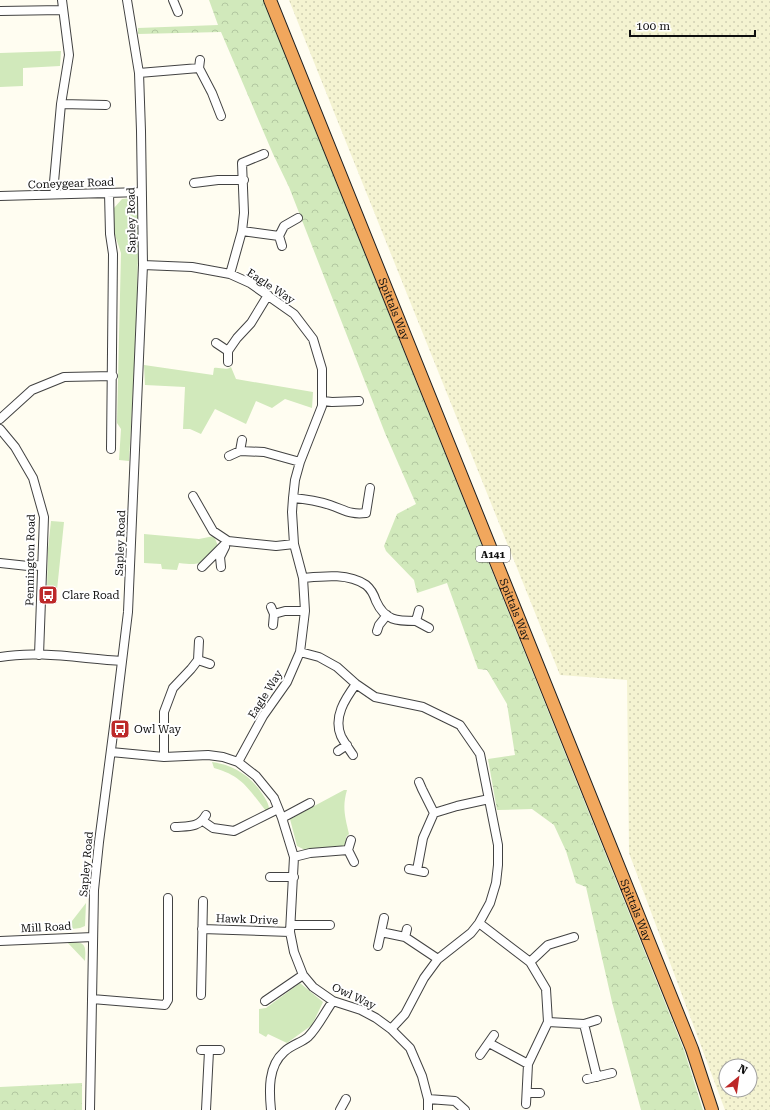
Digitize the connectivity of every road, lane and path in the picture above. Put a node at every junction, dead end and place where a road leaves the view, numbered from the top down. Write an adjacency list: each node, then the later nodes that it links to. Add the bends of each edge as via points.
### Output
1 (62, 0): 5 (street)
2 (127, 0): 8 (street, Sapley Road)
3 (173, 0): 7 (street)
4 (270, 0): 128 (highway, Spittals Way / A141, via 692,1049)
5 (63, 10): 6 (street); 9 (street, via 69,55)
6 (0, 11)
7 (178, 12)
8 (139, 73): 11 (street, via 200,64); 15 (street, Sapley Road)
9 (61, 104): 10 (street); 17 (street)
10 (106, 105)
11 (221, 116)
12 (264, 154): 13 (street, via 242,163)
13 (244, 180): 14 (street); 20 (street)
14 (194, 183)
15 (142, 192): 16 (street, Coneygear Road); 23 (street, Sapley Road)
16 (109, 193): 17 (street, Coneygear Road); 29 (street, Sapley Road, via 113,254)
17 (55, 194): 18 (street, Coneygear Road)
18 (0, 196)
19 (298, 218): 21 (street, via 284,226)
20 (242, 231): 21 (street); 24 (street)
21 (279, 236): 22 (street)
22 (282, 246)
23 (142, 265): 24 (street, Eagle Way, via 192,267); 61 (street, Sapley Road, via 128,612)
24 (230, 274): 25 (street, Eagle Way)
25 (268, 295): 27 (street, via 251,323); 30 (street, Eagle Way, via 294,314 312,339 322,369)
26 (216, 343): 27 (street)
27 (228, 351): 28 (street)
28 (228, 362)
29 (112, 376): 32 (street, via 64,377 32,390); 35 (street, Sapley Road)
30 (323, 400): 31 (street); 38 (street, Eagle Way)
31 (356, 400)
32 (0, 419)
33 (0, 429): 45 (street, Pennington Road, via 15,447 33,478 44,517)
34 (242, 440): 36 (street)
35 (112, 449)
36 (240, 451): 37 (street); 38 (street, via 264,452)
37 (229, 456)
38 (300, 462): 41 (street, Eagle Way)
39 (370, 488): 41 (street, via 366,513 354,514 317,502)
40 (193, 496): 42 (street, via 213,531)
41 (293, 498): 43 (street, Eagle Way)
42 (228, 541): 43 (street, via 276,546); 46 (street); 47 (street, via 220,557)
43 (294, 544): 48 (street, Eagle Way)
44 (0, 563): 45 (street)
45 (42, 565): 58 (street, Pennington Road)
46 (202, 567)
47 (221, 567)
48 (303, 578): 50 (street, Eagle Way); 51 (street, via 332,576 354,579 367,586)
49 (419, 610): 52 (street)
50 (305, 611): 53 (street, via 273,611); 57 (street, Eagle Way)
51 (387, 616): 52 (street, via 398,621); 55 (street)
52 (416, 621): 54 (street)
53 (273, 625)
54 (429, 628)
55 (377, 631)
56 (199, 641): 60 (street)
57 (300, 652): 63 (street, via 319,657 337,667); 69 (street, Eagle Way, via 287,682 263,716)
58 (39, 655): 59 (street); 61 (street)
59 (0, 657)
60 (198, 660): 62 (street); 68 (street, via 173,688 164,712)
61 (122, 661): 66 (street, Sapley Road)
62 (210, 664)
63 (356, 684): 64 (street, via 345,700 339,717 341,735); 71 (street, via 375,697 423,707 460,725 480,754)
64 (347, 746): 65 (street); 67 (street)
65 (338, 751)
66 (111, 752): 68 (street, Owl Way); 93 (street, Sapley Road, via 94,890)
67 (352, 755)
68 (164, 757): 69 (street, Owl Way, via 208,755)
69 (238, 762): 73 (street, Owl Way, via 256,776 274,798)
70 (419, 788): 74 (street)
71 (489, 799): 74 (street); 87 (street, via 498,845 498,865 490,903)
72 (310, 803): 75 (street)
73 (278, 809): 75 (street, Owl Way); 76 (street, via 234,831 213,828 204,818 195,826)
74 (434, 813): 81 (street, via 423,838)
75 (282, 818): 79 (street, Owl Way)
76 (175, 827)
77 (351, 840): 78 (street)
78 (348, 850): 79 (street); 80 (street)
79 (294, 857): 83 (street, Owl Way)
80 (354, 862)
81 (416, 870)
82 (270, 877): 83 (street)
83 (294, 877): 89 (street, Owl Way)
84 (168, 898): 102 (street, via 168,1000 165,1004)
85 (203, 901): 90 (street, Hawk Drive)
86 (384, 918): 92 (street)
87 (479, 923): 98 (street, via 471,933); 99 (street)
88 (330, 925): 89 (street)
89 (291, 928): 90 (street, Hawk Drive); 100 (street, Owl Way, via 294,952)
90 (202, 929): 101 (street, Hawk Drive)
91 (407, 929): 94 (street)
92 (381, 932): 94 (street); 97 (street)
93 (92, 937): 96 (street, Mill Road); 102 (street, Sapley Road)
94 (405, 937): 98 (street)
95 (574, 938): 99 (street, via 548,945)
96 (0, 940)
97 (378, 946)
98 (438, 959): 108 (street, via 424,978 405,1014)
99 (530, 962): 106 (street, via 546,989)
100 (303, 975): 103 (street); 104 (street, Owl Way, via 313,988)
101 (201, 995)
102 (92, 999): 122 (street, Sapley Road)
103 (264, 1001)
104 (332, 1001): 108 (street, Owl Way, via 361,1010); 124 (street, via 312,1032 284,1052 274,1065 269,1093)
105 (597, 1020): 107 (street)
106 (548, 1022): 107 (street); 113 (street)
107 (584, 1024): 115 (street)
108 (391, 1029): 120 (street, Owl Way, via 410,1048 422,1076)
109 (494, 1035): 110 (street)
110 (489, 1042): 112 (street); 113 (street)
111 (220, 1050): 123 (street, via 205,1050)
112 (480, 1055)
113 (528, 1064): 117 (street)
114 (612, 1074): 115 (street)
115 (596, 1077): 116 (street)
116 (587, 1079)
117 (527, 1093): 118 (street); 121 (street)
118 (540, 1093)
119 (346, 1099): 125 (street)
120 (428, 1100): 126 (street, Owl Way); 127 (street, via 455,1101)
121 (526, 1104)
122 (90, 1110)
123 (206, 1110)
124 (271, 1110)
125 (340, 1110)
126 (428, 1110)
127 (465, 1110)
128 (712, 1110)

